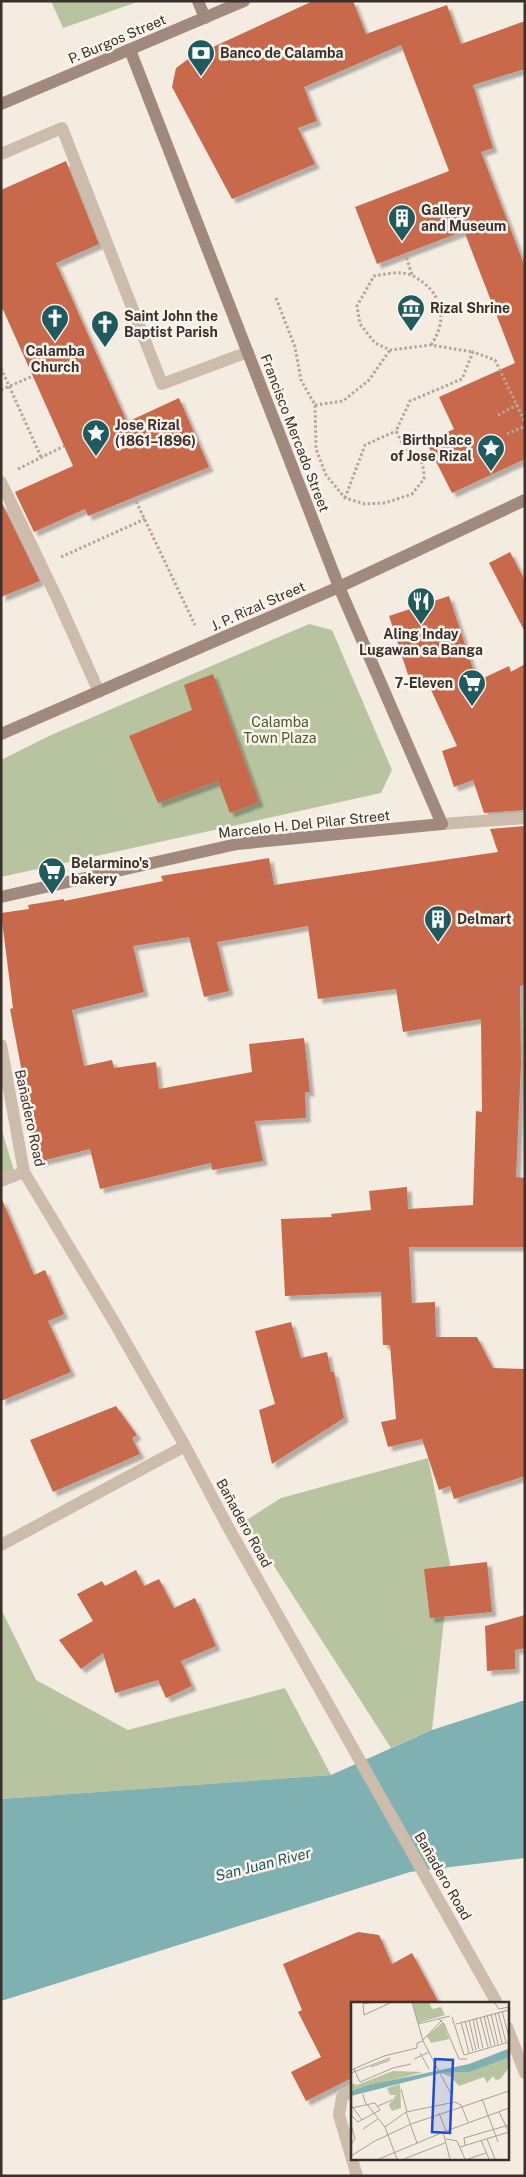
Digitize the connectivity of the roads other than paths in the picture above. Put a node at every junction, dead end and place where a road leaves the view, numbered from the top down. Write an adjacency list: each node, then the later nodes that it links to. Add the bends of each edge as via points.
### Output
1 (198, 1): 3 (main road)
2 (244, 1): 3 (main road, P. Burgos Street)
3 (205, 18): 4 (main road, P. Burgos Street)
4 (130, 50): 5 (main road, P. Burgos Street); 7 (main road, Francisco Mercado Street)
5 (1, 104)
6 (1, 154): 7 (street, via 62,128 162,384)
7 (248, 352): 10 (main road, Francisco Mercado Street)
8 (5, 477): 11 (street)
9 (525, 500): 10 (main road, J. P. Rizal Street)
10 (339, 587): 11 (main road, J. P. Rizal Street); 14 (main road, Francisco Mercado Street)
11 (99, 692): 12 (main road, J. P. Rizal Street)
12 (1, 734)
13 (525, 818): 14 (street, Marcelo H. Del Pilar Street)
14 (442, 824): 15 (main road, Marcelo H. Del Pilar Street, via 237,844)
15 (1, 897)
16 (1, 1045): 17 (street, Bañadero Road)
17 (24, 1172): 18 (street); 19 (street, Bañadero Road, via 114,1320)
18 (1, 1180)
19 (185, 1446): 20 (street); 21 (street, Bañadero Road)
20 (1, 1544)
21 (496, 2002)
22 (508, 2030): 23 (street)
23 (525, 2073)
24 (351, 2092): 25 (street, via 342,2097 339,2115)
25 (351, 2154)
26 (353, 2160): 27 (street)
27 (358, 2176)

